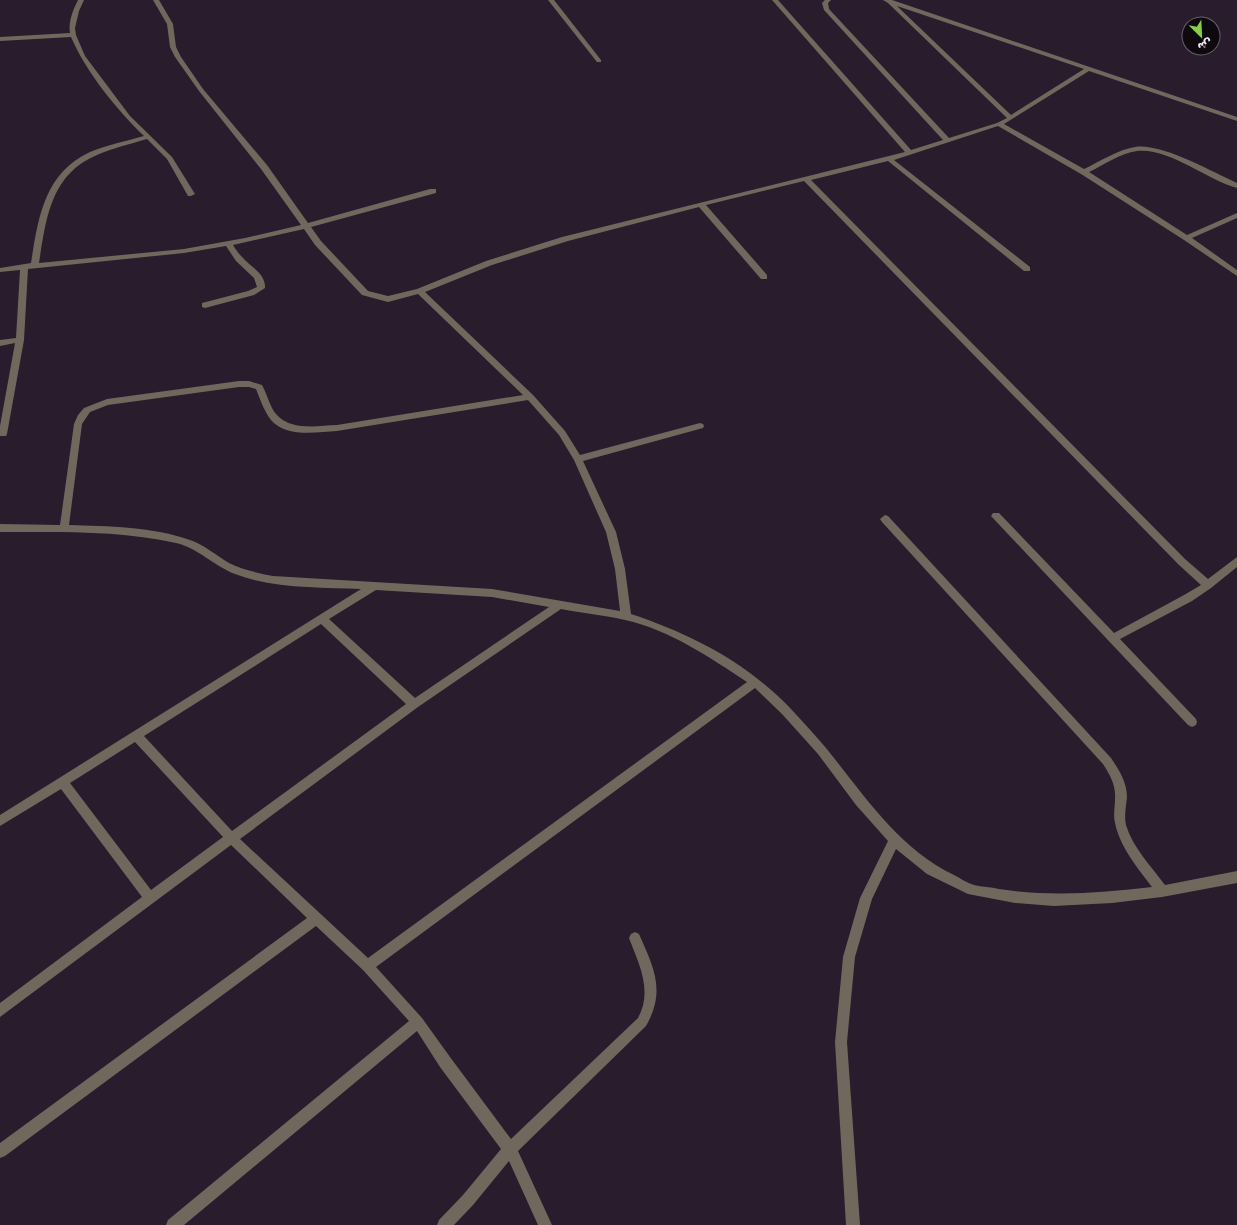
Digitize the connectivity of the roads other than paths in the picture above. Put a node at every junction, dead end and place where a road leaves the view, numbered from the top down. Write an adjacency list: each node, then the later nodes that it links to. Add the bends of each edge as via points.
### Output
1 (81, 0): 7 (street, via 72,28)
2 (156, 0): 25 (street, via 170,24 173,47 178,57 201,90 264,167)
3 (551, 0): 9 (street)
4 (775, 0): 16 (street)
5 (828, 0): 15 (street, via 825,3 826,9)
6 (887, 0): 10 (street); 11 (street)
7 (73, 35): 8 (street); 14 (street, via 82,56 128,118)
8 (0, 39)
9 (599, 61)
10 (1090, 68): 11 (street); 12 (street)
11 (1011, 118): 13 (street)
12 (1237, 119)
13 (999, 124): 15 (street); 18 (street)
14 (148, 137): 22 (street, via 170,158); 28 (street, via 87,156 70,168 49,196 43,215)
15 (948, 141): 16 (street)
16 (910, 153): 17 (street)
17 (889, 159): 19 (street); 30 (street)
18 (1084, 172): 20 (street, via 1127,152 1144,149 1162,153); 26 (street)
19 (806, 180): 23 (street); 47 (street, via 1182,562)
20 (1237, 186)
21 (433, 191): 25 (street)
22 (191, 194)
23 (701, 204): 33 (street); 34 (street, via 565,239 489,263)
24 (1237, 215): 26 (street)
25 (306, 226): 27 (street); 34 (street, via 318,244 365,293 388,299)
26 (1187, 238): 32 (street)
27 (228, 243): 28 (street, via 184,251); 35 (street, via 256,276 262,285 261,288 251,293)
28 (35, 265): 29 (street)
29 (24, 267): 31 (street); 36 (street)
30 (1027, 269)
31 (0, 270)
32 (1237, 274)
33 (764, 277)
34 (420, 291): 38 (street)
35 (205, 304)
36 (20, 340): 37 (street); 40 (street)
37 (0, 343)
38 (530, 397): 41 (street, via 562,433); 45 (street, via 337,428 309,429 290,428 276,422 258,387 249,384 216,386 108,402 87,410 78,424)
39 (700, 426): 41 (street)
40 (3, 434)
41 (578, 460): 50 (street, via 611,532 620,569)
42 (996, 516): 52 (street)
43 (885, 519): 62 (street, via 1107,761 1118,778 1121,795 1118,814 1121,827 1128,843)
44 (0, 528): 45 (street)
45 (64, 528): 48 (street, via 116,531 183,541 247,575 273,580)
46 (1237, 562): 47 (street)
47 (1208, 584): 52 (street, via 1188,598)
48 (374, 586): 49 (street, via 492,593); 51 (street)
49 (561, 604): 50 (street); 54 (street)
50 (626, 616): 53 (street, via 704,648)
51 (322, 619): 54 (street); 56 (street)
52 (1113, 638): 55 (street)
53 (755, 682): 60 (street, via 786,711); 66 (street)
54 (414, 704): 59 (street)
55 (1192, 722)
56 (136, 735): 57 (street); 59 (street)
57 (62, 780): 58 (street); 63 (street)
58 (0, 821)
59 (232, 839): 63 (street); 64 (street)
60 (894, 840): 62 (street, via 931,870 972,890 1054,900); 74 (street, via 866,898 849,957 841,1042)
61 (1237, 877): 62 (street)
62 (1162, 891)
63 (150, 898): 67 (street)
64 (316, 919): 66 (street); 70 (street)
65 (634, 938): 69 (street, via 651,985 652,1002 649,1013)
66 (367, 966): 68 (street)
67 (0, 1012)
68 (418, 1022): 69 (street); 71 (street)
69 (510, 1148): 72 (street); 73 (street)
70 (0, 1151)
71 (173, 1225)
72 (444, 1225)
73 (545, 1225)
74 (853, 1225)

